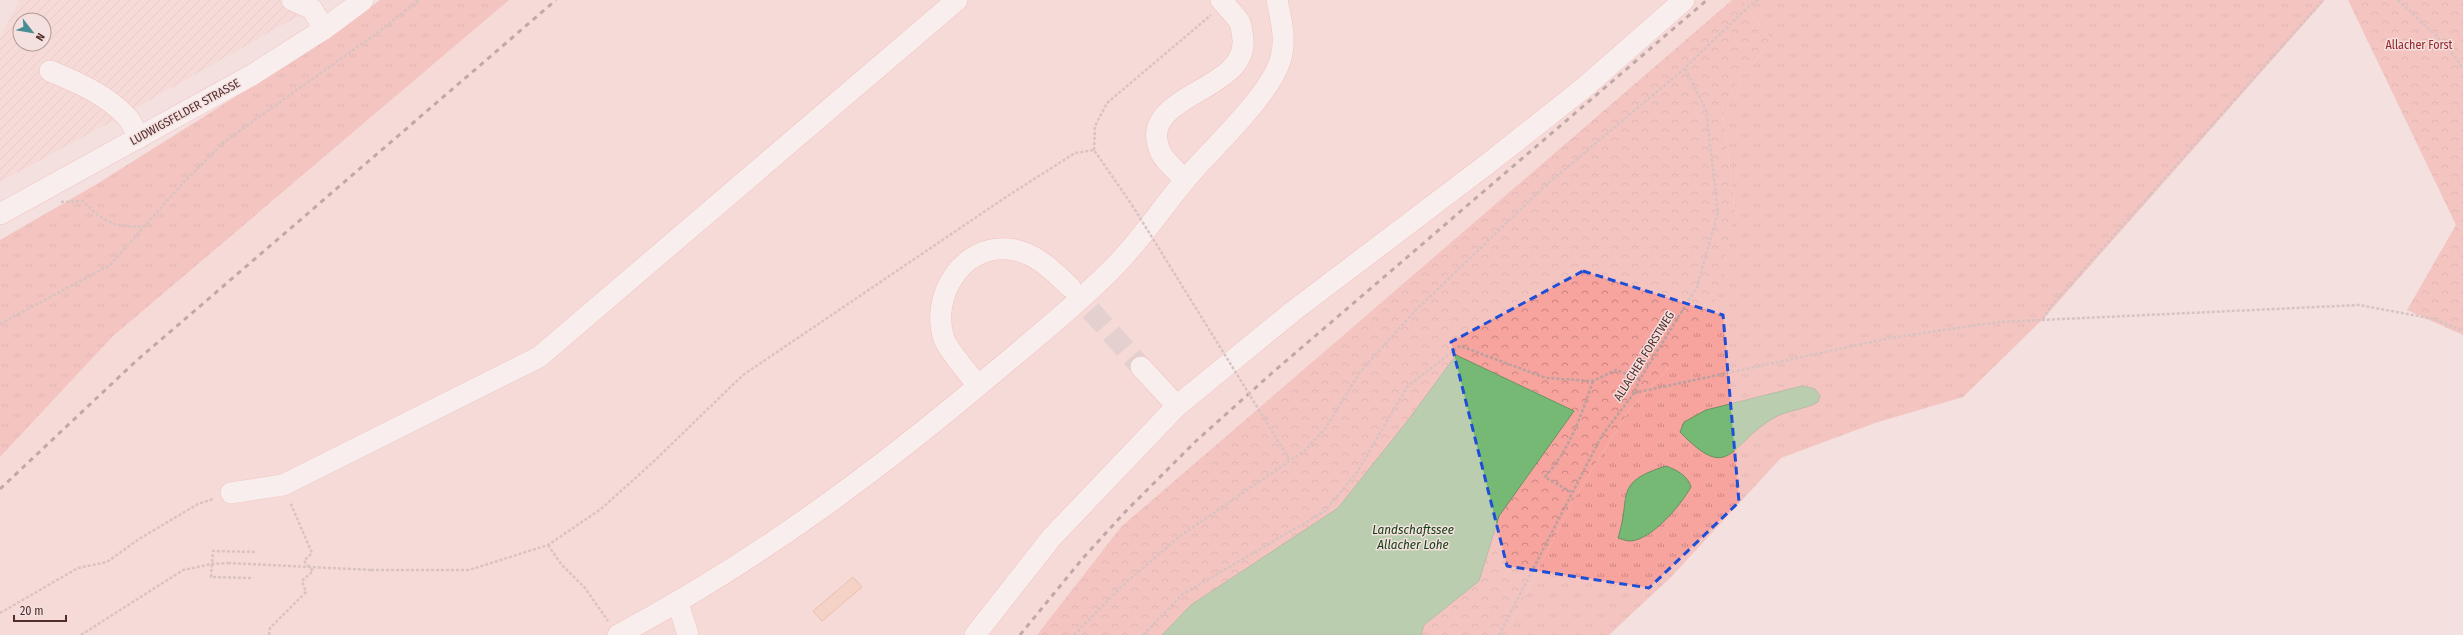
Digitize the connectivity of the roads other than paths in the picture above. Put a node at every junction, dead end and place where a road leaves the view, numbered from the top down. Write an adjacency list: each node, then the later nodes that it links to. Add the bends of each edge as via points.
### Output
1 (292, 0): 7 (street, via 312,9)
2 (363, 0): 7 (street, LUDWIGSFELDER STRASSE)
3 (957, 0): 16 (street, via 538,357 283,485)
4 (1277, 0): 10 (street, via 1283,44 1280,61 1270,84)
5 (1684, 0): 15 (street, via 1568,100 1292,312)
6 (1223, 2): 10 (street, via 1239,22 1243,42 1242,53 1236,63 1220,78 1172,107 1158,128 1157,143 1162,155)
7 (324, 29): 9 (street, LUDWIGSFELDER STRASSE, via 252,75)
8 (50, 71): 9 (street, via 85,86 106,100 127,117)
9 (139, 138): 11 (street, LUDWIGSFELDER STRASSE)
10 (1185, 180): 14 (street, via 1112,270)
11 (0, 214)
12 (1070, 287): 14 (street, via 1046,264 1029,254 1009,249 986,250 964,265 947,285 940,307 944,340)
13 (1141, 367): 15 (street)
14 (978, 386): 17 (street, via 874,470 745,561)
15 (1177, 406): 20 (street, via 1052,537)
16 (231, 493)
17 (678, 603): 18 (street); 19 (street)
18 (618, 635)
19 (688, 635)
20 (975, 635)

